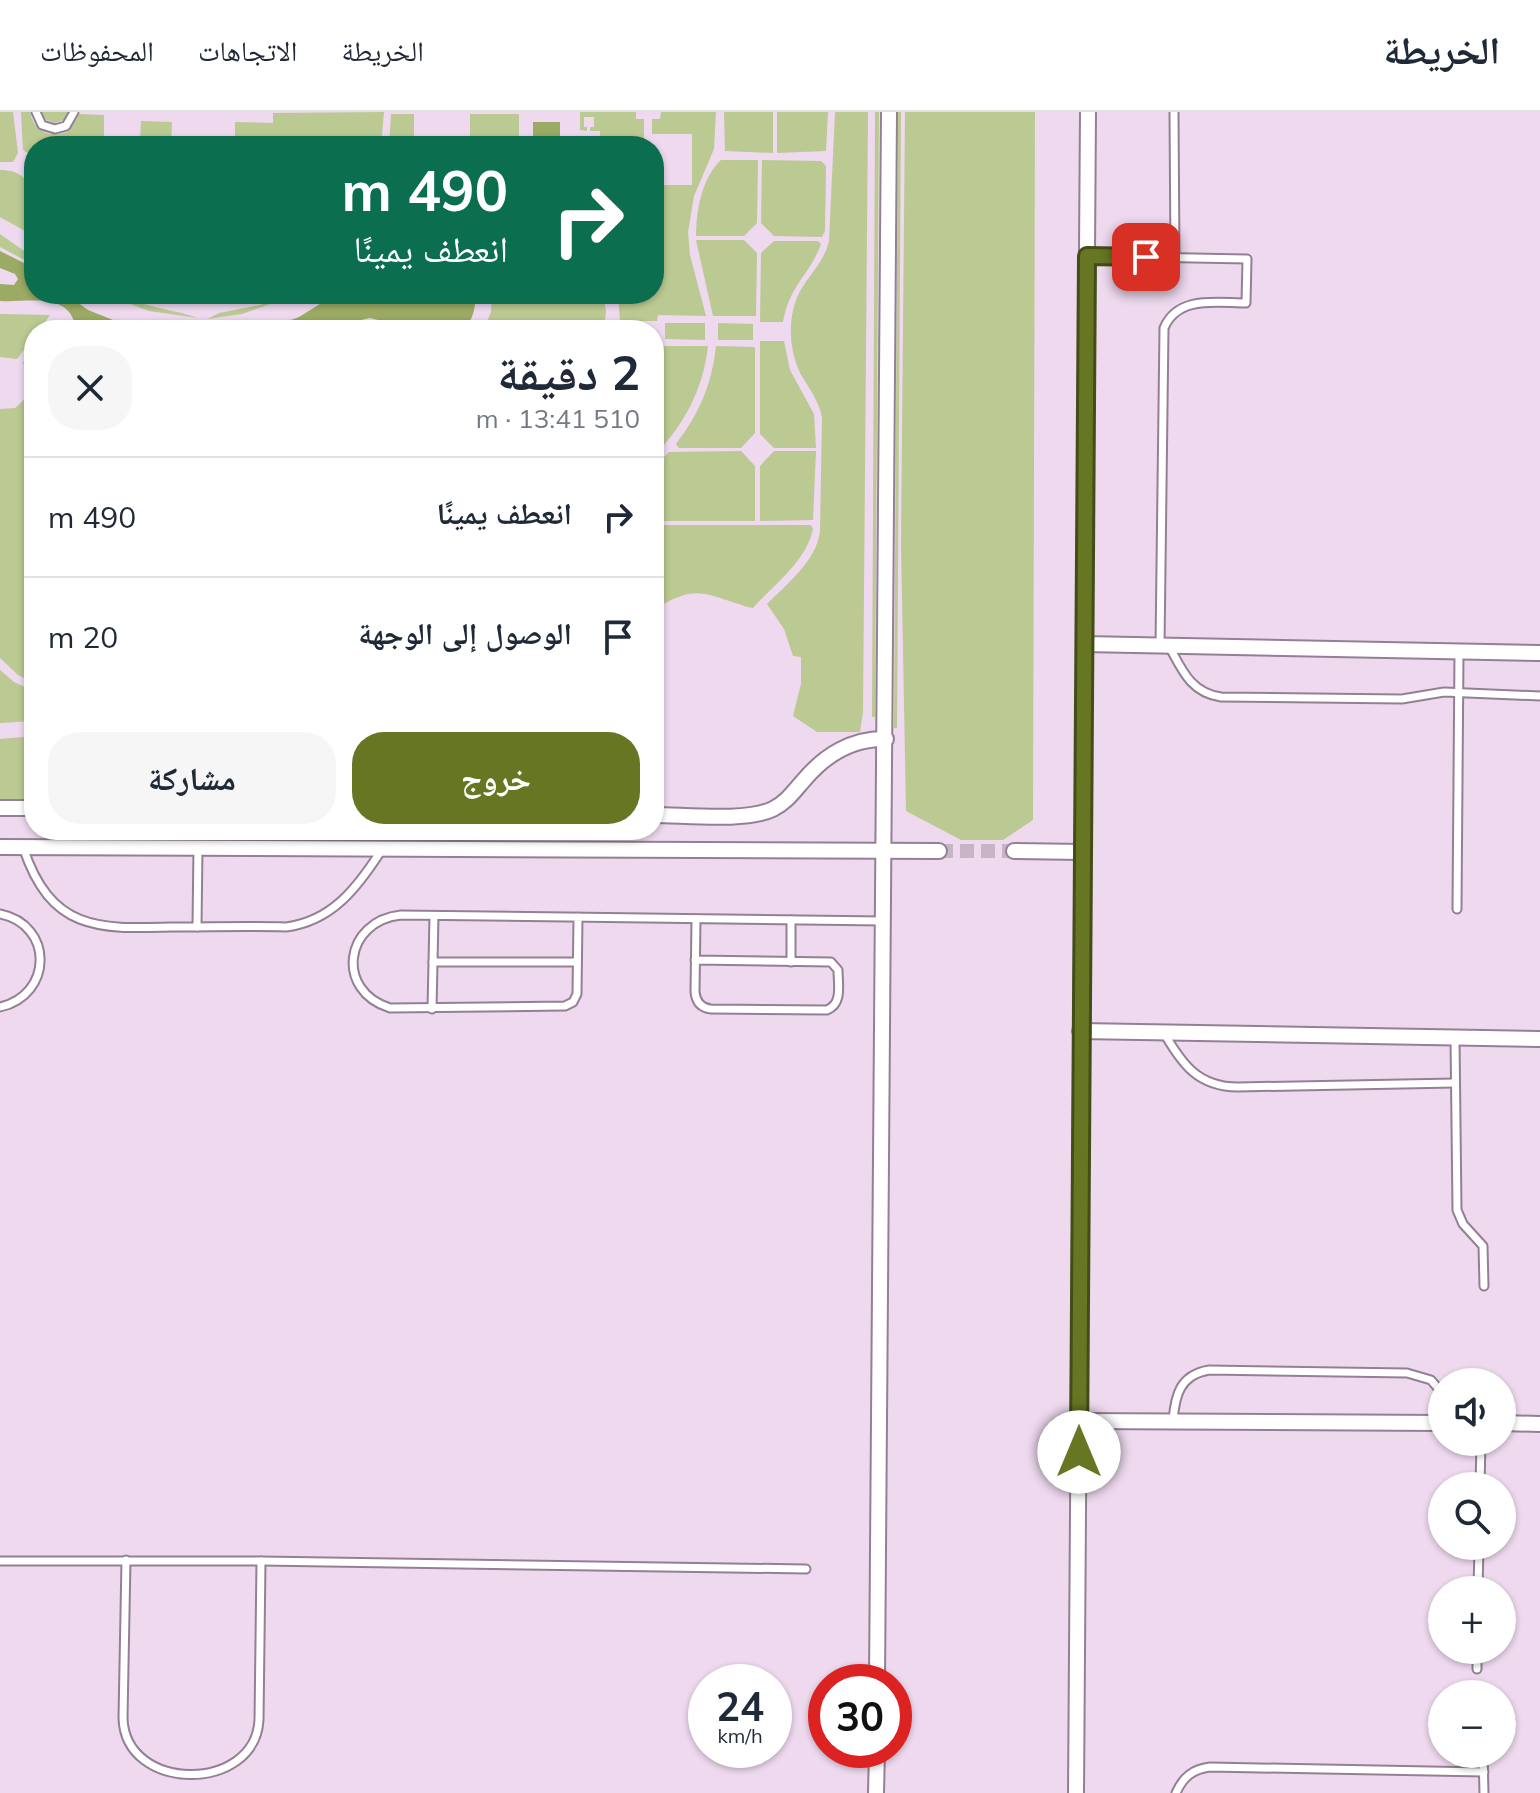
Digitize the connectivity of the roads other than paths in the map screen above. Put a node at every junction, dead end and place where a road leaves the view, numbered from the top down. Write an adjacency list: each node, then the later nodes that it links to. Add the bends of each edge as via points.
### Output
1 (36, 112): 2 (lane, via 42,125 55,129 66,126)
2 (74, 112)
3 (889, 112): 14 (street)
4 (1088, 112): 6 (street)
5 (1174, 112): 7 (lane)
6 (1087, 256): 7 (lane); 8 (street)
7 (1175, 258): 9 (lane, via 1247,259 1246,303 1186,305 1172,313 1164,328)
8 (1084, 644): 9 (street); 25 (street)
9 (1165, 646): 10 (street); 12 (lane, via 1189,681 1211,695 1402,699)
10 (1459, 651): 11 (street); 12 (lane)
11 (1540, 653)
12 (1459, 693): 13 (lane); 26 (lane)
13 (1540, 696)
14 (886, 739): 17 (street, via 860,741 830,756 771,810 752,815); 22 (street)
15 (0, 808): 16 (street)
16 (24, 808)
17 (664, 815)
18 (0, 847): 19 (street)
19 (23, 847): 20 (street); 33 (lane, via 41,887 82,920 121,929)
20 (198, 847): 21 (street); 33 (lane)
21 (382, 849): 22 (street); 33 (lane, via 352,891 310,922)
22 (884, 851): 23 (street); 32 (street)
23 (939, 851)
24 (1014, 851): 25 (street)
25 (1082, 852): 40 (street)
26 (1457, 909)
27 (0, 914): 38 (lane, via 29,929 41,956 28,992)
28 (434, 916): 29 (lane); 35 (lane); 39 (lane, via 381,919 365,931 353,957 355,977 372,1000 390,1008)
29 (578, 917): 30 (lane); 36 (lane)
30 (696, 919): 31 (lane); 34 (lane)
31 (791, 920): 32 (lane); 37 (lane)
32 (883, 921): 56 (street)
33 (197, 927)
34 (695, 960): 37 (lane); 37 (lane, via 695,996 707,1008 835,1006 836,965)
35 (433, 962): 36 (lane); 39 (lane)
36 (577, 962): 39 (lane, via 577,994 565,1006)
37 (791, 962)
38 (0, 1007)
39 (432, 1009)
40 (1080, 1031): 41 (street); 47 (street)
41 (1164, 1033): 42 (street); 44 (lane, via 1187,1068 1215,1085)
42 (1455, 1038): 43 (street); 44 (lane)
43 (1540, 1039)
44 (1455, 1083): 45 (lane, via 1457,1210 1483,1246)
45 (1484, 1286)
46 (1428, 1379): 48 (lane, via 1415,1374 1209,1370 1180,1387)
47 (1079, 1421): 48 (street); 65 (street)
48 (1173, 1421): 49 (street)
49 (1428, 1423)
50 (1516, 1423): 51 (street)
51 (1540, 1424)
52 (126, 1560): 53 (lane); 54 (lane); 62 (lane, via 123,1730 130,1753)
53 (0, 1561)
54 (261, 1561): 55 (lane); 63 (lane, via 258,1732 251,1755)
55 (806, 1569)
56 (877, 1664)
57 (1477, 1664): 58 (lane)
58 (1477, 1669)
59 (877, 1768): 64 (street)
60 (1484, 1768): 61 (lane)
61 (1484, 1772): 66 (lane, via 1210,1767 1185,1777); 67 (lane)
62 (145, 1773)
63 (235, 1774)
64 (876, 1793)
65 (1076, 1793)
66 (1176, 1793)
67 (1484, 1793)

